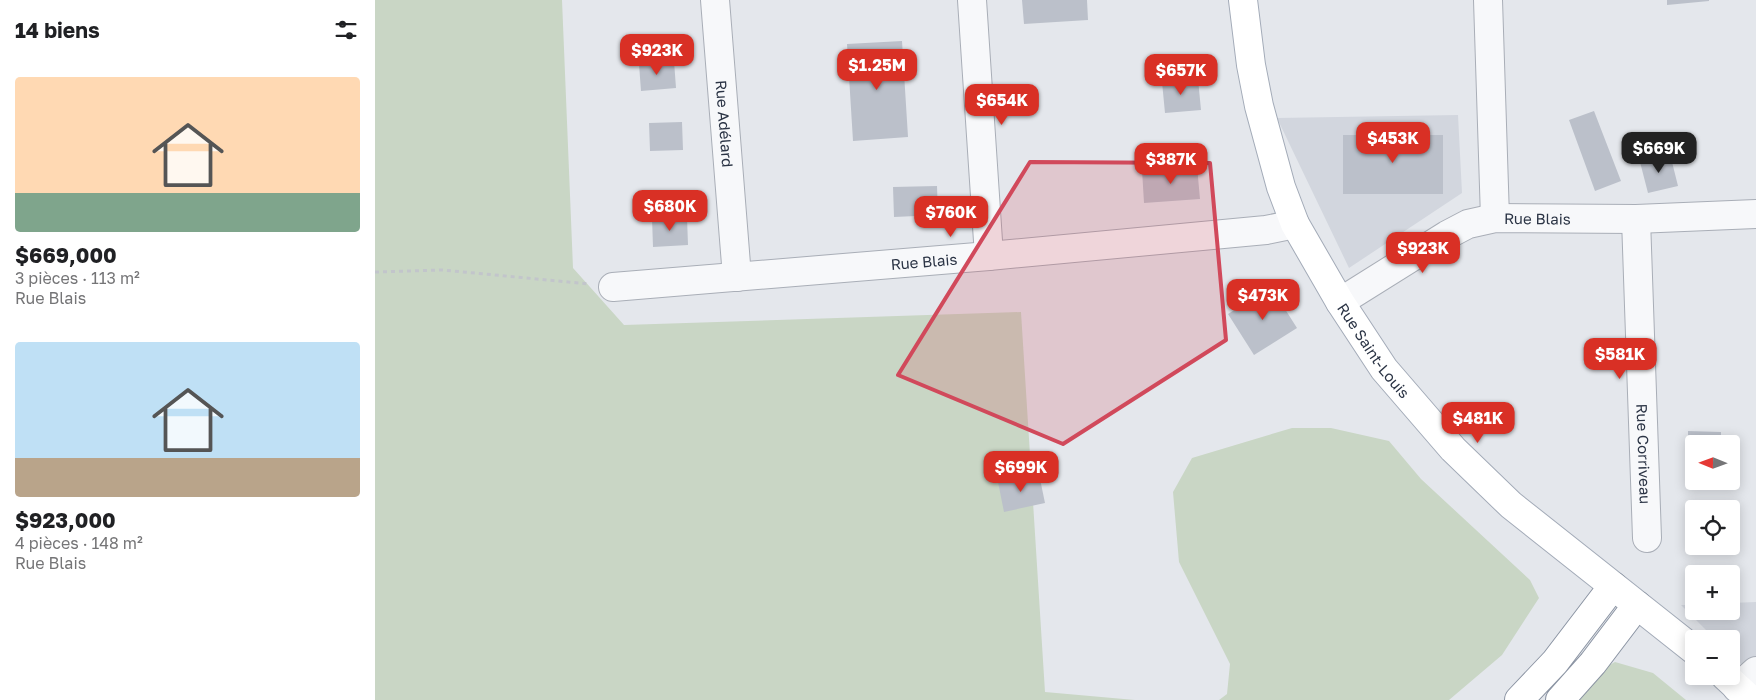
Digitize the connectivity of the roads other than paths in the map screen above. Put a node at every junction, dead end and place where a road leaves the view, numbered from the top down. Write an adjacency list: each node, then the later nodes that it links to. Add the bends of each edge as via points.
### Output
1 (715, 0): 10 (street, Rue Adélard)
2 (972, 0): 9 (street)
3 (1243, 0): 8 (main road, Rue Saint-Louis, via 1259,106 1281,187)
4 (1488, 0): 6 (street)
5 (1756, 214): 7 (street, Rue Blais)
6 (1495, 218): 7 (street, Rue Blais); 12 (street, Rue Blais, via 1468,224 1447,235)
7 (1636, 219): 13 (street, Rue Corriveau)
8 (1295, 224): 9 (street, Rue Blais, via 1266,230); 12 (main road, Rue Saint-Louis)
9 (989, 256): 10 (street, Rue Blais)
10 (737, 277): 11 (street, Rue Blais)
11 (613, 287)
12 (1340, 302): 14 (main road, Rue Saint-Louis, via 1384,369 1466,462 1511,505)
13 (1647, 538)
14 (1613, 586): 15 (main road, Rue Saint-Louis); 17 (main road, via 1555,662)
15 (1637, 605): 16 (main road, Rue Saint-Louis); 18 (main road)
16 (1685, 643)
17 (1519, 700)
18 (1560, 700)

